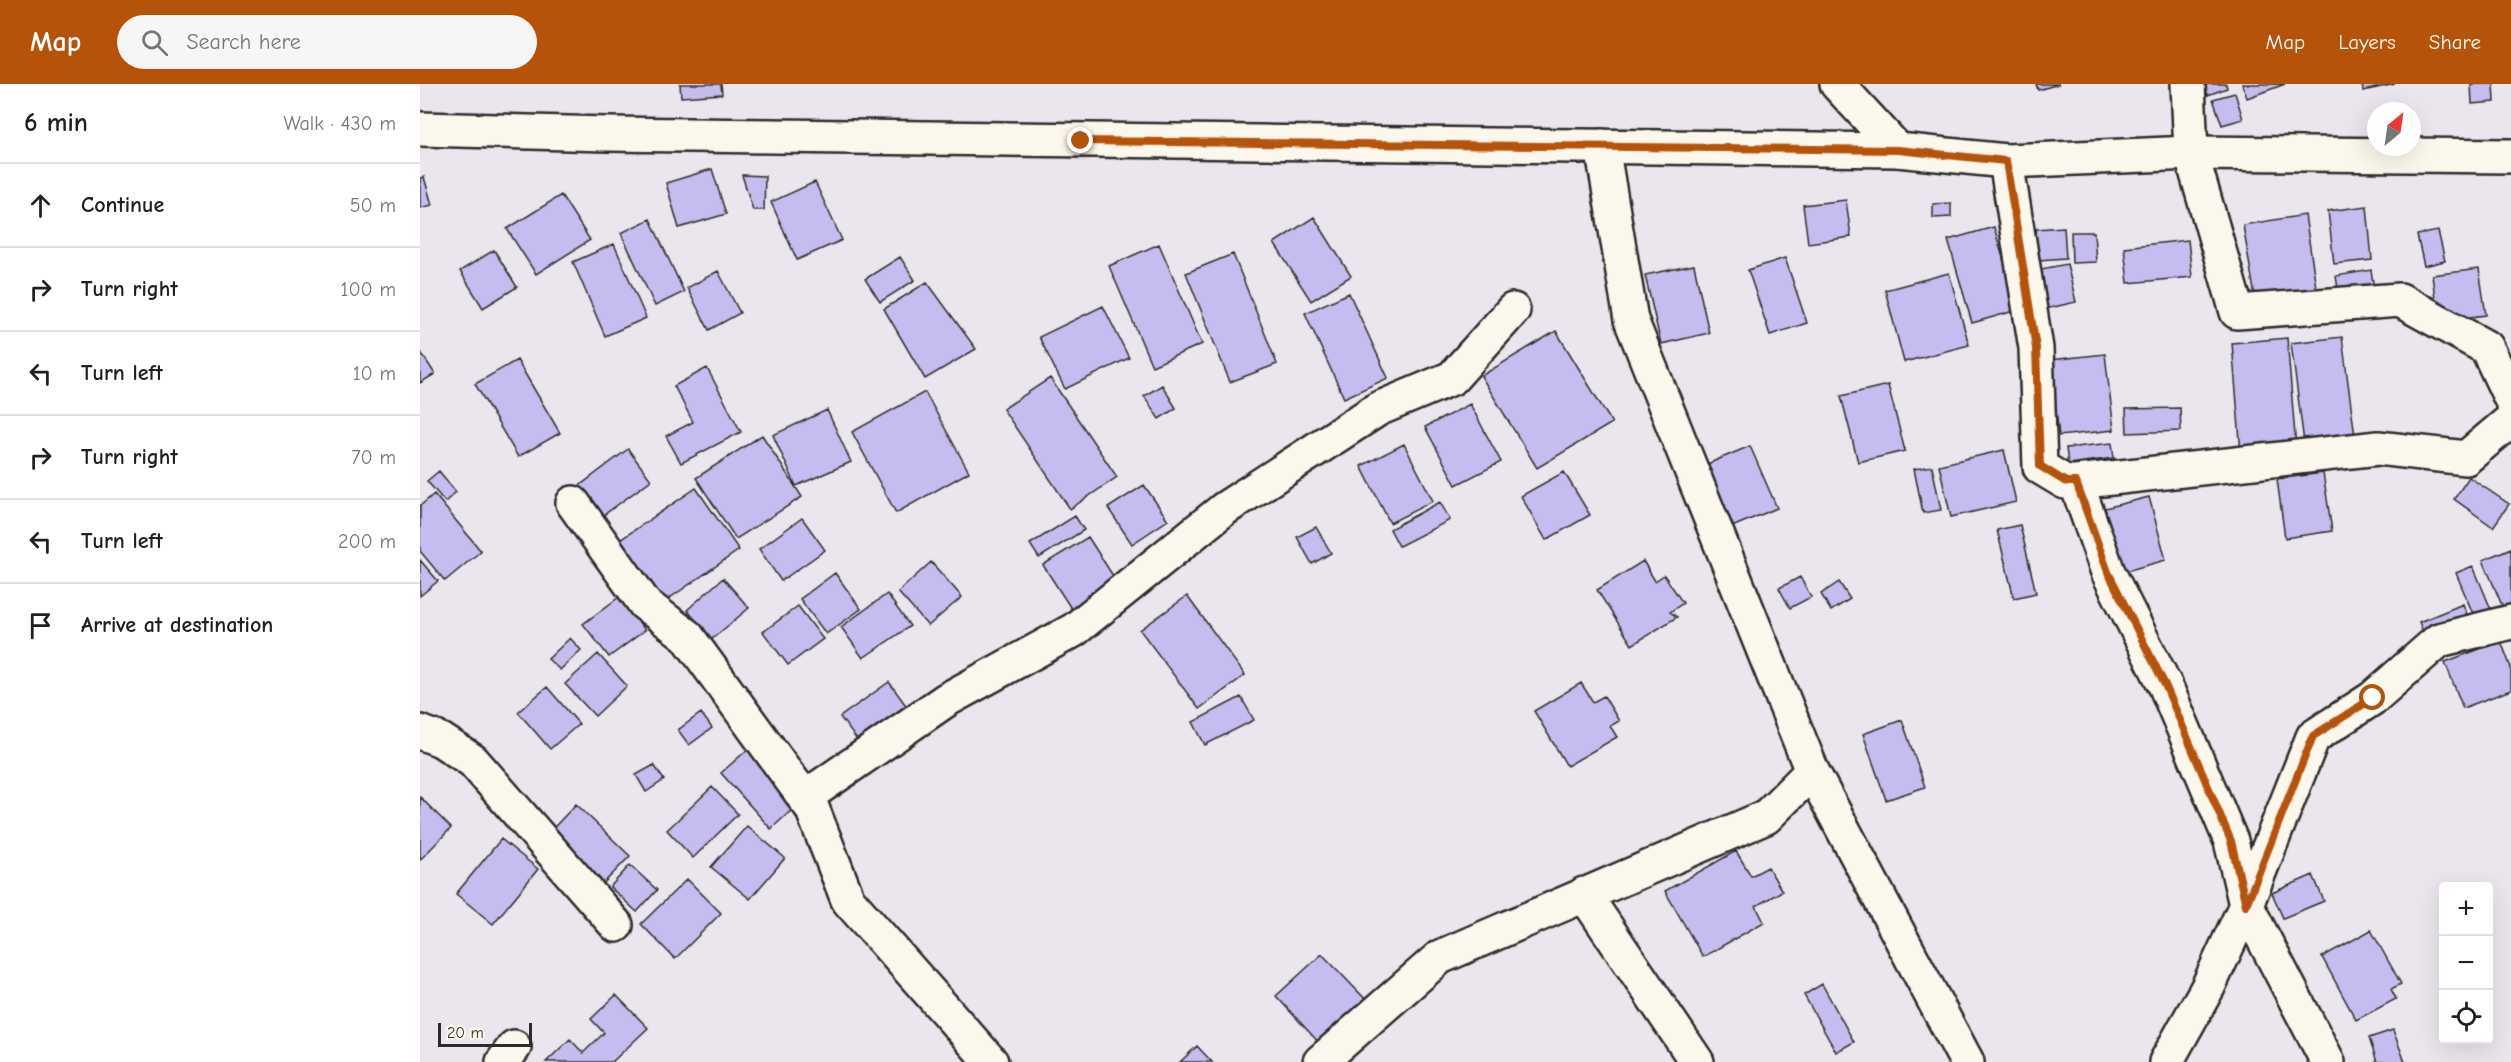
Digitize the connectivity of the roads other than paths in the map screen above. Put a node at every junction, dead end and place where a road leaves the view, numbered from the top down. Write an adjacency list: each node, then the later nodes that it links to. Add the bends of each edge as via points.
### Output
1 (1837, 84): 5 (street)
2 (2188, 84): 6 (street)
3 (420, 129): 4 (street)
4 (1602, 146): 5 (street); 16 (street, via 1631,320)
5 (1898, 150): 8 (street)
6 (2191, 153): 7 (street); 8 (street); 10 (street, via 2237,312 2400,300 2487,348)
7 (2511, 156)
8 (2006, 161): 12 (street, via 2036,348 2040,466 2066,482)
9 (1513, 310): 17 (street, via 1452,378 1378,409 1234,503 1074,630 946,700)
10 (2511, 399)
11 (2511, 420): 12 (street, via 2466,458 2378,448)
12 (2076, 482): 19 (street, via 2108,572 2166,687 2231,841)
13 (573, 503): 17 (street, via 645,604 687,636)
14 (2511, 622): 19 (street, via 2439,640 2373,698 2313,736)
15 (420, 732): 20 (street, via 473,761)
16 (1812, 771): 18 (street, via 1766,817); 24 (street)
17 (804, 798): 21 (street, via 812,808 848,900)
18 (1584, 894): 22 (street, via 1440,957); 23 (street)
19 (2246, 905): 25 (street, via 2208,987); 26 (street)
20 (616, 925)
21 (991, 1062)
22 (1320, 1062)
23 (1697, 1062)
24 (1967, 1062)
25 (2166, 1062)
26 (2328, 1062)

